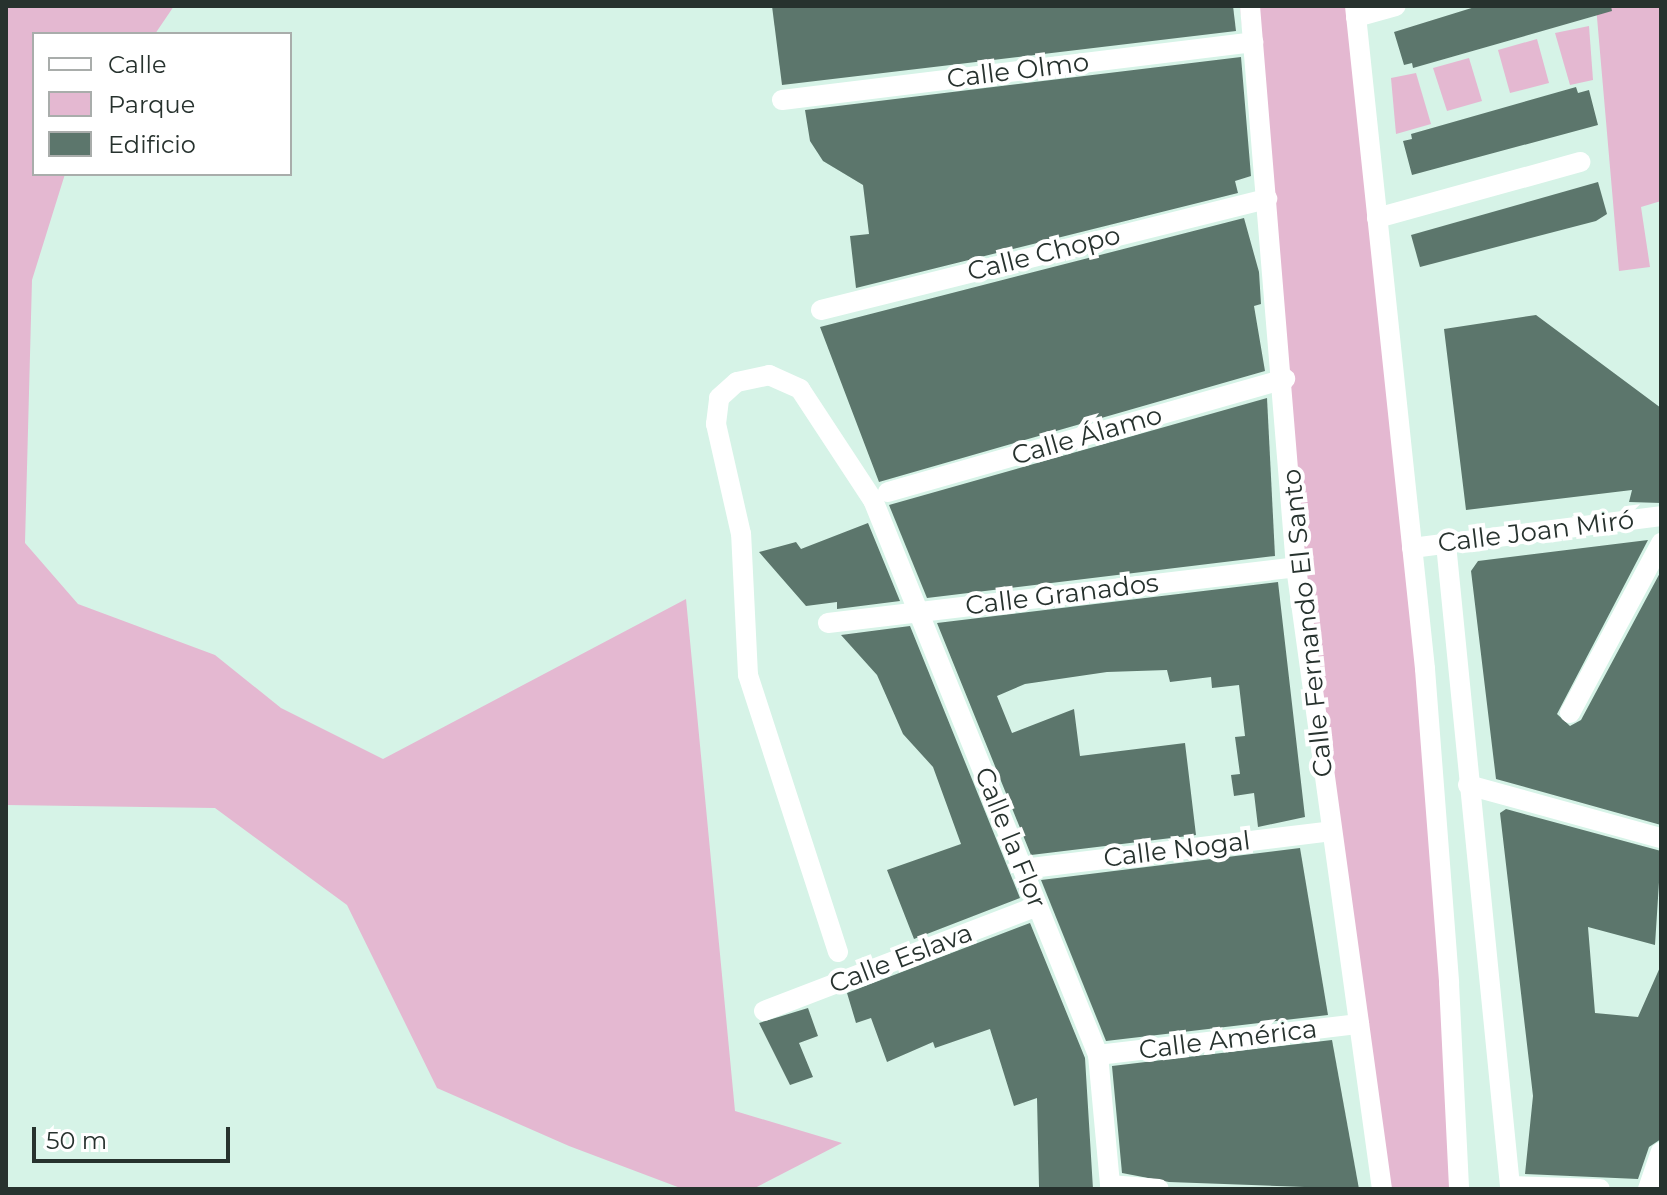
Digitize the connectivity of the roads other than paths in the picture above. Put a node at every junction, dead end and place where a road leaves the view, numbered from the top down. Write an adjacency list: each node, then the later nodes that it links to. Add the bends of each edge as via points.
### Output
1 (1250, 6): 4 (street, Calle Fernando El Santo)
2 (1396, 6): 3 (street)
3 (1356, 12): 8 (street)
4 (1253, 42): 5 (street, Calle Olmo); 7 (street, Calle Fernando El Santo)
5 (782, 100)
6 (1580, 162): 8 (street)
7 (1267, 199): 9 (street, Calle Chopo); 10 (street, Calle Fernando El Santo)
8 (1377, 218): 15 (street)
9 (821, 310)
10 (1285, 379): 11 (street, Calle Álamo); 16 (street, Calle Fernando El Santo)
11 (880, 496): 17 (street, Calle la Flor); 25 (street, Calle la Flor, via 800,389 769,375 737,382 719,398 716,424 741,534 748,675)
12 (1661, 516): 14 (street, Calle Joan Miró)
13 (1661, 543): 19 (street)
14 (1446, 544): 15 (street, Calle Joan Miró); 20 (street)
15 (1412, 548): 33 (street, via 1449,983)
16 (1296, 567): 17 (street, Calle Granados); 21 (street, Calle Fernando El Santo)
17 (917, 613): 18 (street, Calle Granados); 23 (street, Calle la Flor)
18 (828, 623)
19 (1570, 713)
20 (1468, 785): 22 (street); 30 (street, via 1510,1186)
21 (1332, 831): 23 (street, Calle Nogal); 27 (street, Calle Fernando El Santo)
22 (1661, 838)
23 (1023, 869): 24 (street, Calle la Flor)
24 (1037, 906): 26 (street, Calle Eslava); 28 (street, Calle la Flor)
25 (838, 952)
26 (764, 1011)
27 (1359, 1024): 28 (street, Calle América); 32 (street, Calle Fernando El Santo)
28 (1098, 1055): 31 (street, Calle la Flor, via 1110,1185)
29 (1661, 1152): 35 (street)
30 (1564, 1188): 34 (street)
31 (1159, 1189)
32 (1382, 1189)
33 (1459, 1189)
34 (1600, 1189)
35 (1648, 1189)

